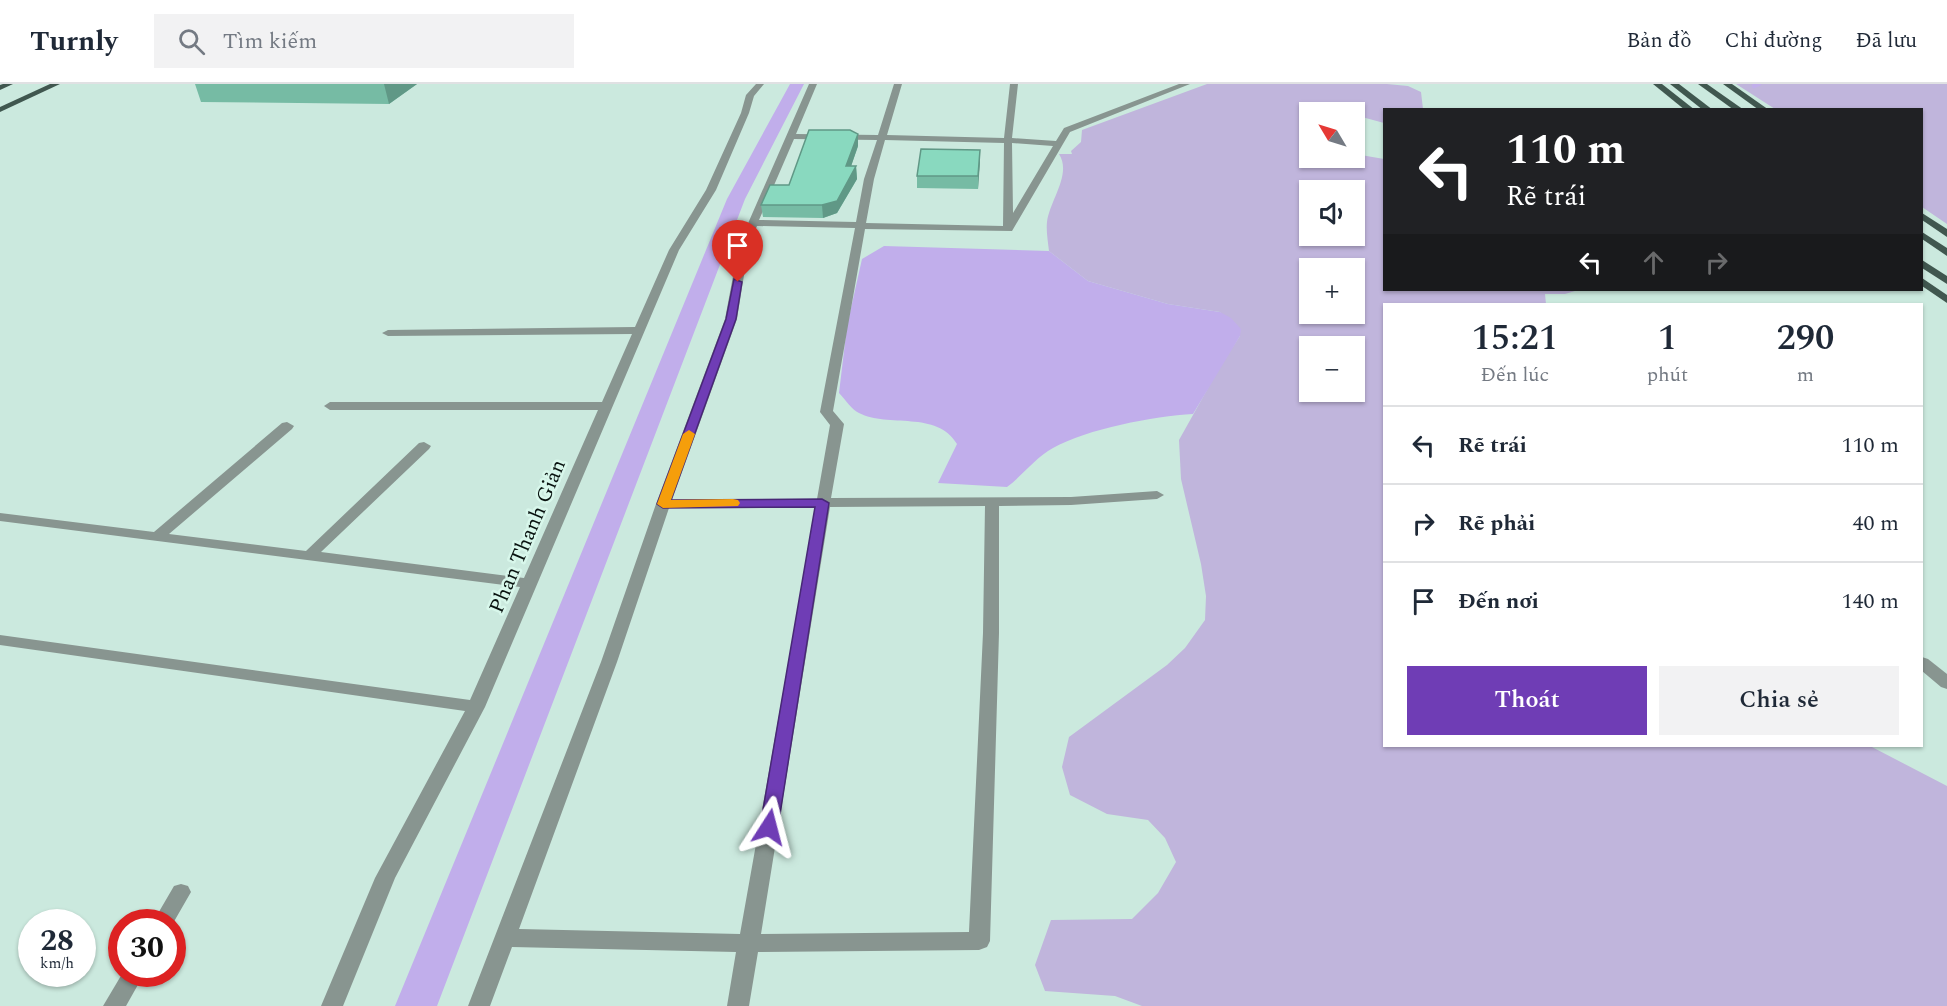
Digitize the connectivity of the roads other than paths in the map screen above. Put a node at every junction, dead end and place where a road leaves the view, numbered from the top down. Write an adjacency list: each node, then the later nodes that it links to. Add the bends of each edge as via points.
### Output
1 (9, 84): 13 (main road)
2 (36, 84): 14 (main road)
3 (56, 84): 19 (main road)
4 (760, 84): 35 (street, Phan Thanh Giản, via 750,95 715,181 674,250)
5 (813, 84): 20 (street)
6 (898, 84): 21 (street)
7 (1014, 84): 22 (street)
8 (1186, 84): 23 (street, via 1067,130)
9 (1657, 84): 15 (main road)
10 (1674, 84): 16 (main road)
11 (1702, 84): 17 (main road)
12 (1727, 84): 18 (main road)
13 (0, 88)
14 (0, 101)
15 (1688, 108)
16 (1706, 108)
17 (1737, 108)
18 (1762, 108)
19 (0, 110)
20 (790, 136): 21 (street); 25 (street)
21 (880, 138): 22 (street); 26 (street)
22 (1008, 140): 23 (street); 27 (street)
23 (1057, 144): 27 (street)
24 (1923, 217): 28 (main road)
25 (753, 223): 26 (street); 44 (street, via 744,244 731,319)
26 (861, 225): 27 (street); 43 (street, via 826,412 837,424)
27 (1008, 229)
28 (1947, 234)
29 (1923, 236): 30 (main road)
30 (1947, 253)
31 (1923, 264): 33 (main road)
32 (1923, 281): 34 (main road)
33 (1947, 281)
34 (1947, 300)
35 (638, 330): 36 (street); 38 (street, Phan Thanh Giản)
36 (388, 333)
37 (330, 406): 38 (street)
38 (605, 406): 48 (street, Phan Thanh Giản)
39 (286, 426): 46 (street)
40 (424, 446): 47 (street)
41 (1157, 495): 42 (street)
42 (992, 502): 43 (street); 56 (street, via 979,941)
43 (822, 503): 44 (street); 56 (street)
44 (663, 504): 55 (street, via 609,662)
45 (0, 517): 46 (street)
46 (155, 538): 47 (street)
47 (309, 556): 48 (street)
48 (530, 584): 52 (street, Phan Thanh Giản)
49 (0, 640): 52 (street)
50 (1923, 664): 51 (street)
51 (1947, 683)
52 (476, 707): 59 (street, Phan Thanh Giản, via 385,878)
53 (181, 892): 54 (street)
54 (171, 909)
55 (504, 938): 56 (street); 60 (street)
56 (750, 943): 61 (street)
57 (125, 987): 58 (street)
58 (114, 1006)
59 (332, 1006)
60 (479, 1006)
61 (738, 1006)

